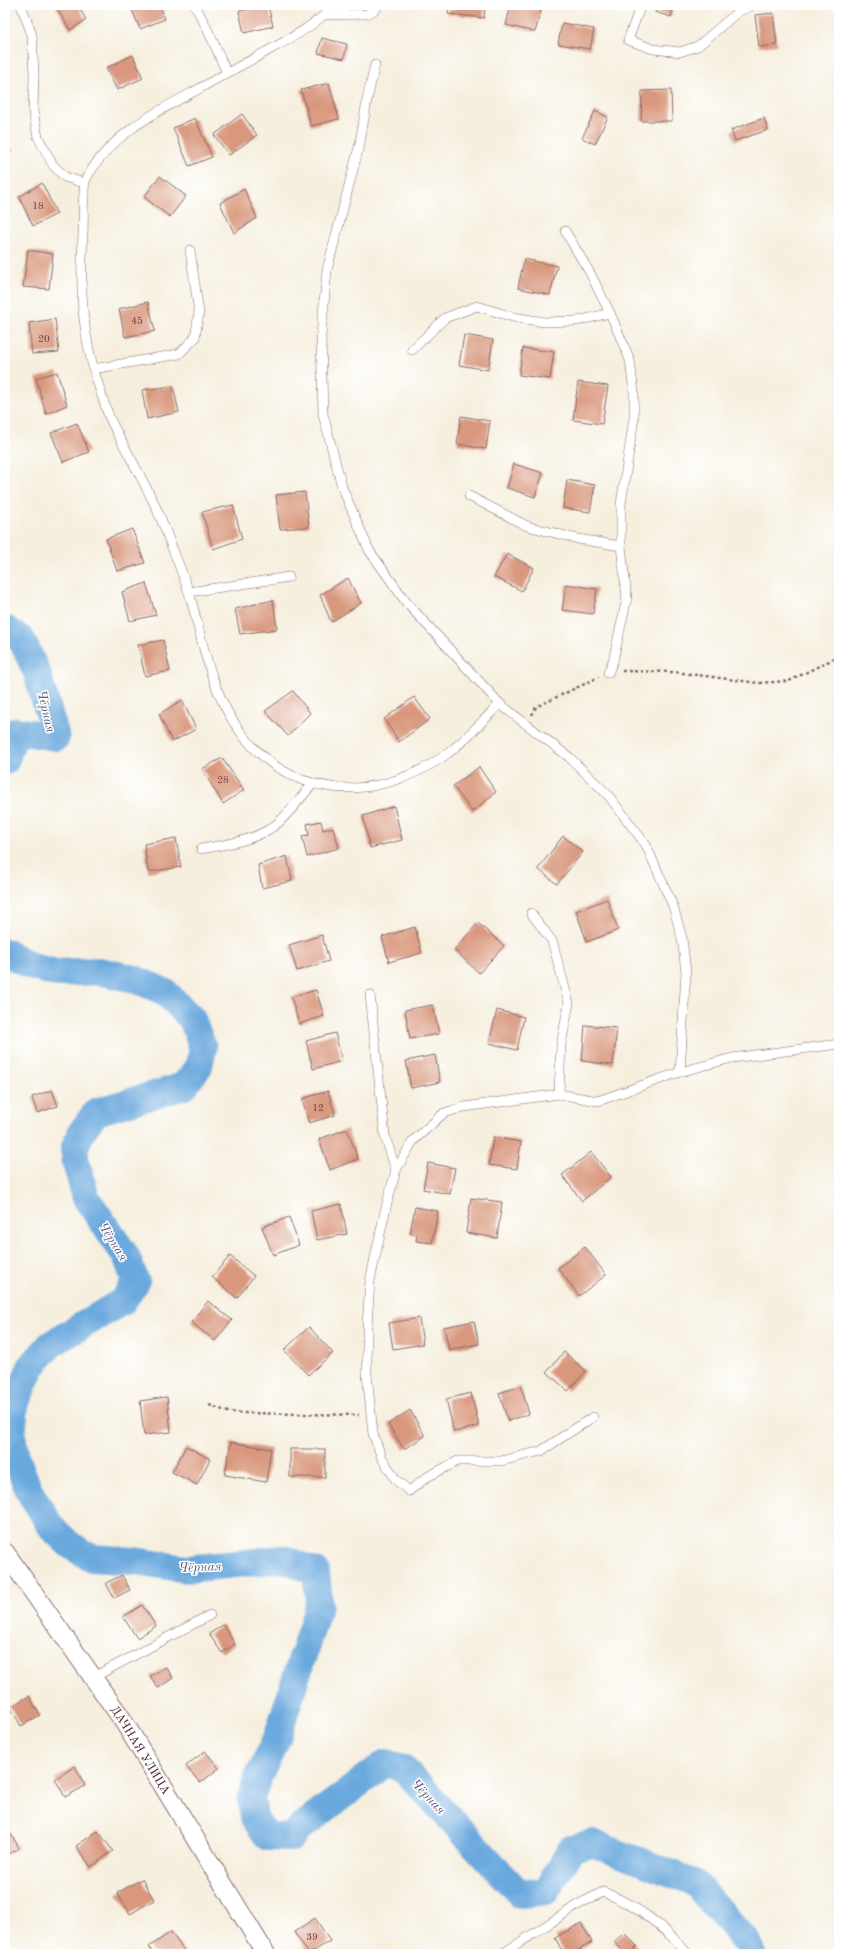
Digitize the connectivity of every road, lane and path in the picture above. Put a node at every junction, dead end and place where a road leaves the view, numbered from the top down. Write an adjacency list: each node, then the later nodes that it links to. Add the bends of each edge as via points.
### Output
1 (21, 5): 10 (lane, via 32,34 32,110 38,137 53,165 65,177)
2 (194, 5): 9 (lane, via 205,22)
3 (334, 5): 7 (lane)
4 (378, 5): 7 (lane, via 367,14)
5 (641, 5): 6 (lane, via 628,40 653,49 680,52 698,46 739,11)
6 (753, 5)
7 (325, 15): 9 (lane, via 292,38)
8 (376, 65): 22 (lane, via 360,143 327,270 321,336 323,414 342,487 369,550 406,602)
9 (227, 73): 10 (lane, via 155,113 123,135 106,151)
10 (84, 183): 15 (lane, via 82,316)
11 (565, 231): 13 (lane)
12 (190, 250): 15 (lane, via 199,313 195,338 179,354)
13 (610, 313): 14 (lane, via 577,321 544,322 513,317 477,306 445,318); 17 (lane, via 630,360 634,393 634,418 621,504)
14 (412, 350)
15 (93, 369): 19 (lane, via 110,418 161,518)
16 (469, 496): 17 (lane, via 527,526 578,540)
17 (621, 546): 21 (lane, via 627,598 613,661)
18 (289, 577): 19 (lane)
19 (189, 592): 24 (lane, via 213,680 232,720 255,750 282,771)
20 (839, 656): 21 (path, via 789,681 758,683 675,672)
21 (608, 672): 23 (path, via 536,707)
22 (500, 704): 23 (lane); 24 (lane, via 449,752 425,768 372,787)
23 (528, 725): 29 (lane, via 569,757 608,795 646,845 673,906 682,938 686,972)
24 (312, 785): 25 (lane, via 279,822 262,833 234,843)
25 (202, 849)
26 (531, 913): 30 (lane, via 552,942 569,1003 561,1045)
27 (370, 995): 31 (lane, via 385,1136)
28 (839, 1044): 29 (lane, via 732,1058)
29 (680, 1072): 30 (lane, via 598,1102)
30 (559, 1094): 31 (lane, via 464,1107 444,1113 413,1141)
31 (396, 1170): 33 (lane, via 370,1281 367,1326)
32 (209, 1405): 33 (path, via 228,1412 244,1413)
33 (370, 1415): 34 (lane, via 373,1434 382,1458 396,1480 409,1491 427,1477 458,1461 501,1461 541,1451)
34 (593, 1417)
35 (5, 1552): 37 (street, ДАЧНАЯ УЛИЦА)
36 (210, 1616): 37 (lane)
37 (92, 1678): 38 (street, ДАЧНАЯ УЛИЦА, via 122,1719)
38 (266, 1954)
39 (502, 1954): 40 (lane, via 581,1903 603,1892 625,1901 672,1936)
40 (688, 1954)

